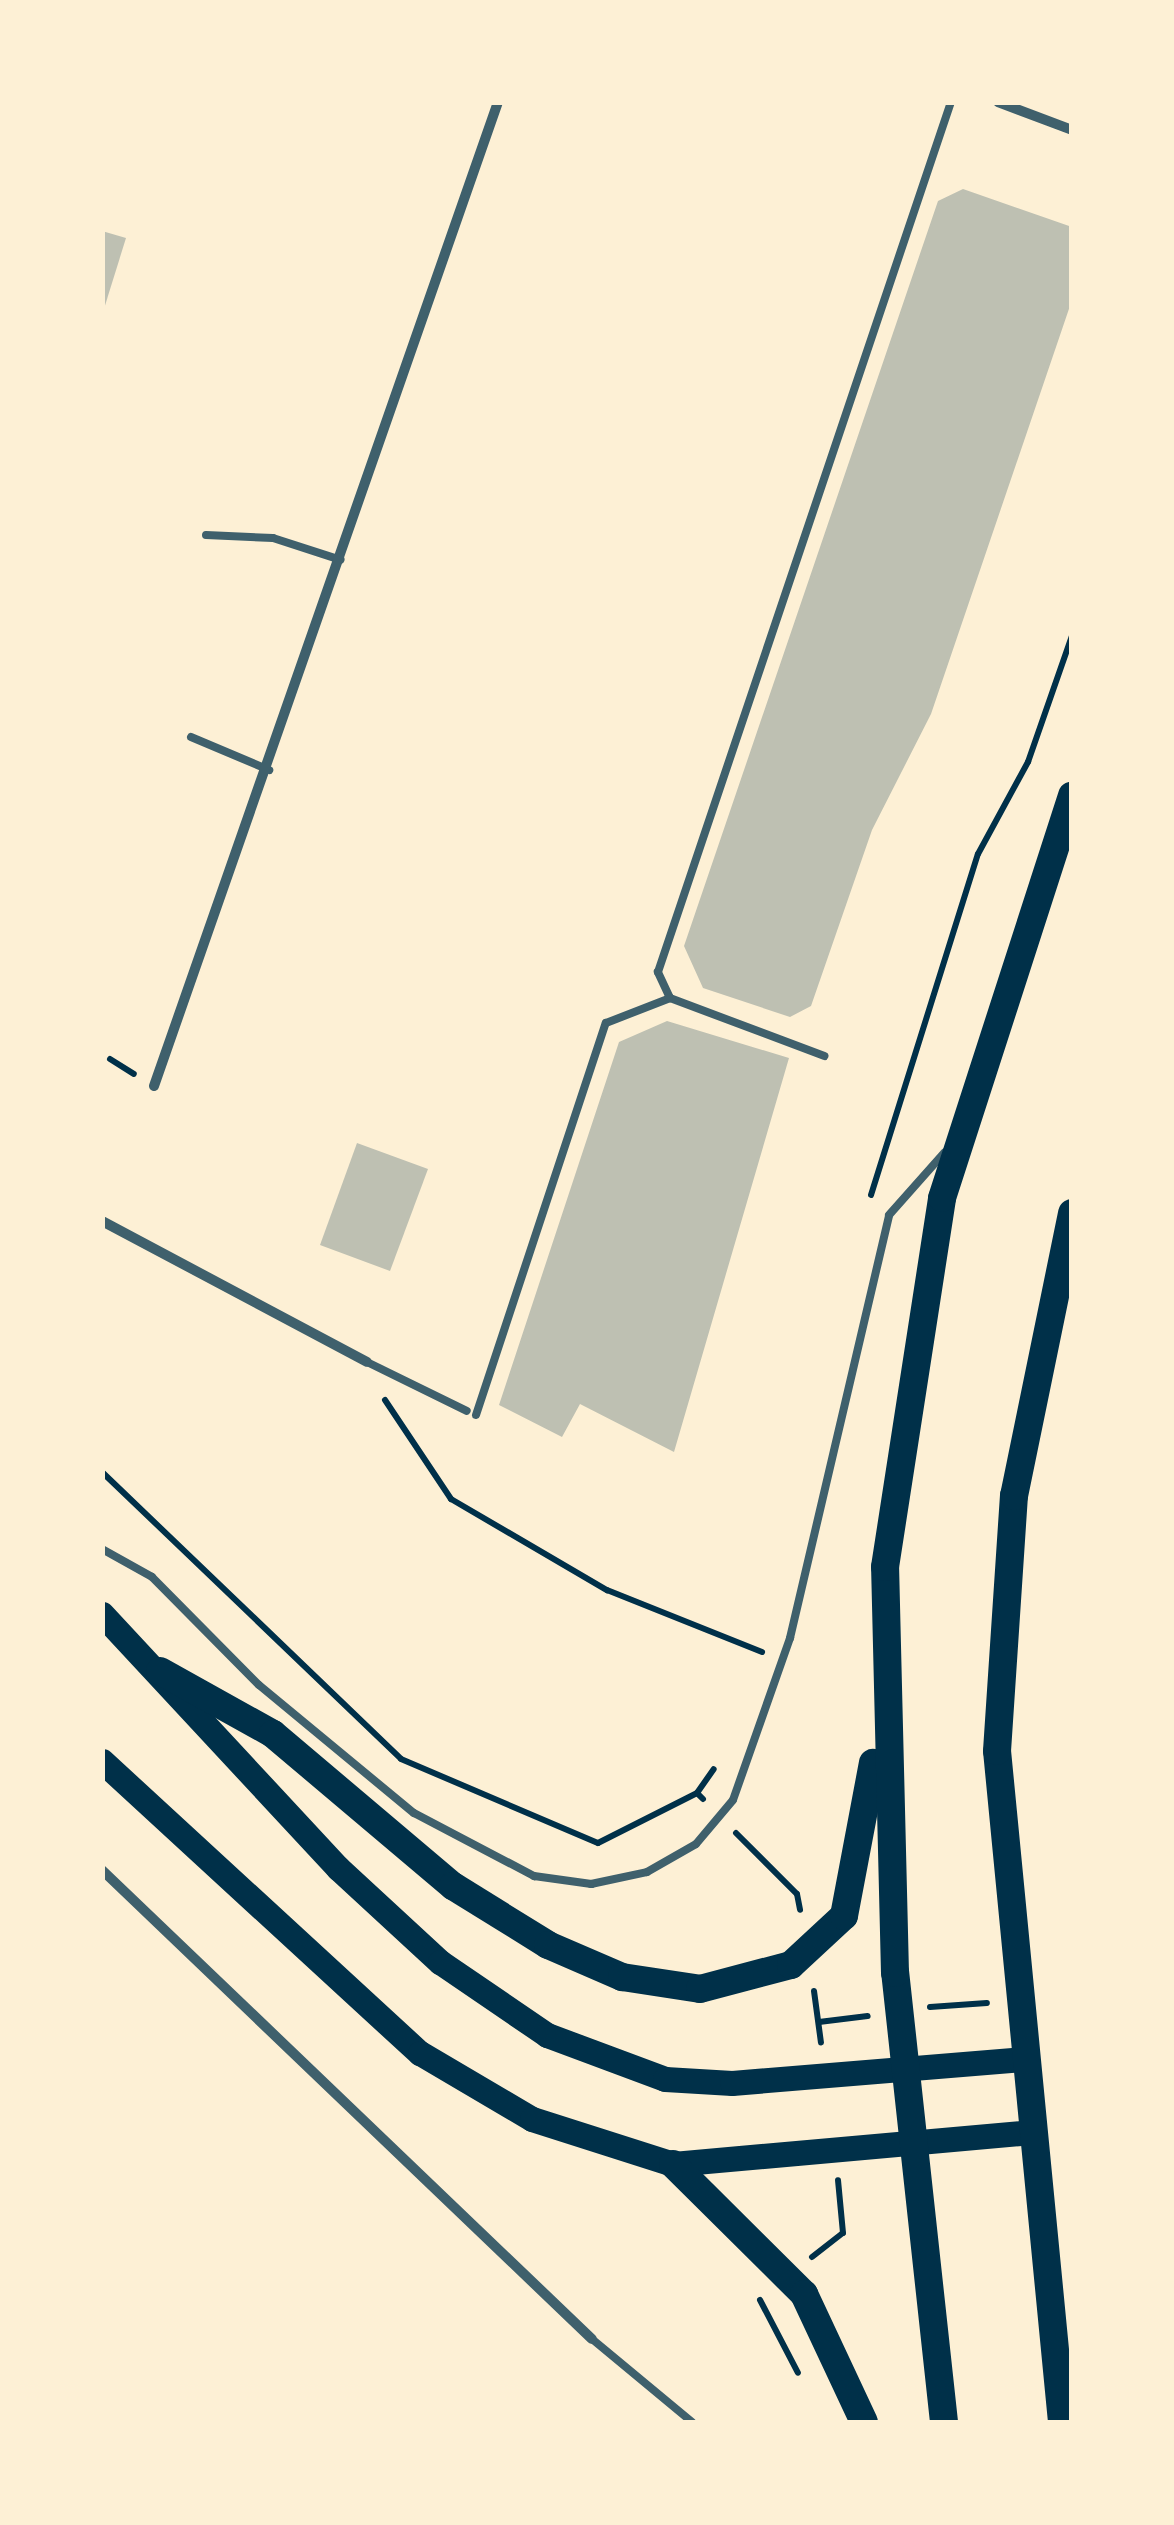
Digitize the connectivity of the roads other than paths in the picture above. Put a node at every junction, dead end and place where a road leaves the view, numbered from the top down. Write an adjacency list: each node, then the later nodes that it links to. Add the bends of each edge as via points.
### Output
1 (498, 102): 6 (street)
2 (951, 102): 10 (lane, via 658,972)
3 (998, 102): 4 (street)
4 (1072, 130)
5 (206, 535): 6 (lane, via 272,538)
6 (340, 560): 8 (street)
7 (191, 737): 8 (lane)
8 (269, 770): 12 (street)
9 (1072, 795): 13 (highway)
10 (670, 998): 11 (lane); 16 (lane, via 606,1022 471,1413)
11 (824, 1056)
12 (154, 1086)
13 (964, 1130): 17 (lane, via 889,1216 790,1638 734,1800 696,1844 647,1872 590,1884 534,1876 414,1813 260,1685 152,1577); 19 (highway, via 942,1198 896,1467)
14 (1072, 1213): 23 (highway, via 1014,1496 997,1750)
15 (102, 1222): 16 (street)
16 (366, 1362)
17 (102, 1549)
18 (102, 1614): 20 (main road)
19 (884, 1664): 20 (highway, via 865,1840 844,1916 790,1965 700,1988 622,1977 548,1945 453,1886 273,1734); 24 (highway)
20 (160, 1671): 24 (main road, via 239,1771 338,1868 440,1962 547,2034 665,2078 732,2083)
21 (102, 1760): 27 (main road, via 420,2053 532,2119)
22 (102, 1870): 28 (street)
23 (1023, 2058): 24 (main road); 25 (highway)
24 (905, 2069): 26 (highway)
25 (1030, 2132): 26 (main road); 32 (highway)
26 (913, 2143): 27 (main road); 31 (highway)
27 (673, 2164): 30 (highway, via 804,2294)
28 (592, 2339): 29 (lane)
29 (692, 2422)
30 (864, 2422)
31 (944, 2422)
32 (1062, 2422)

